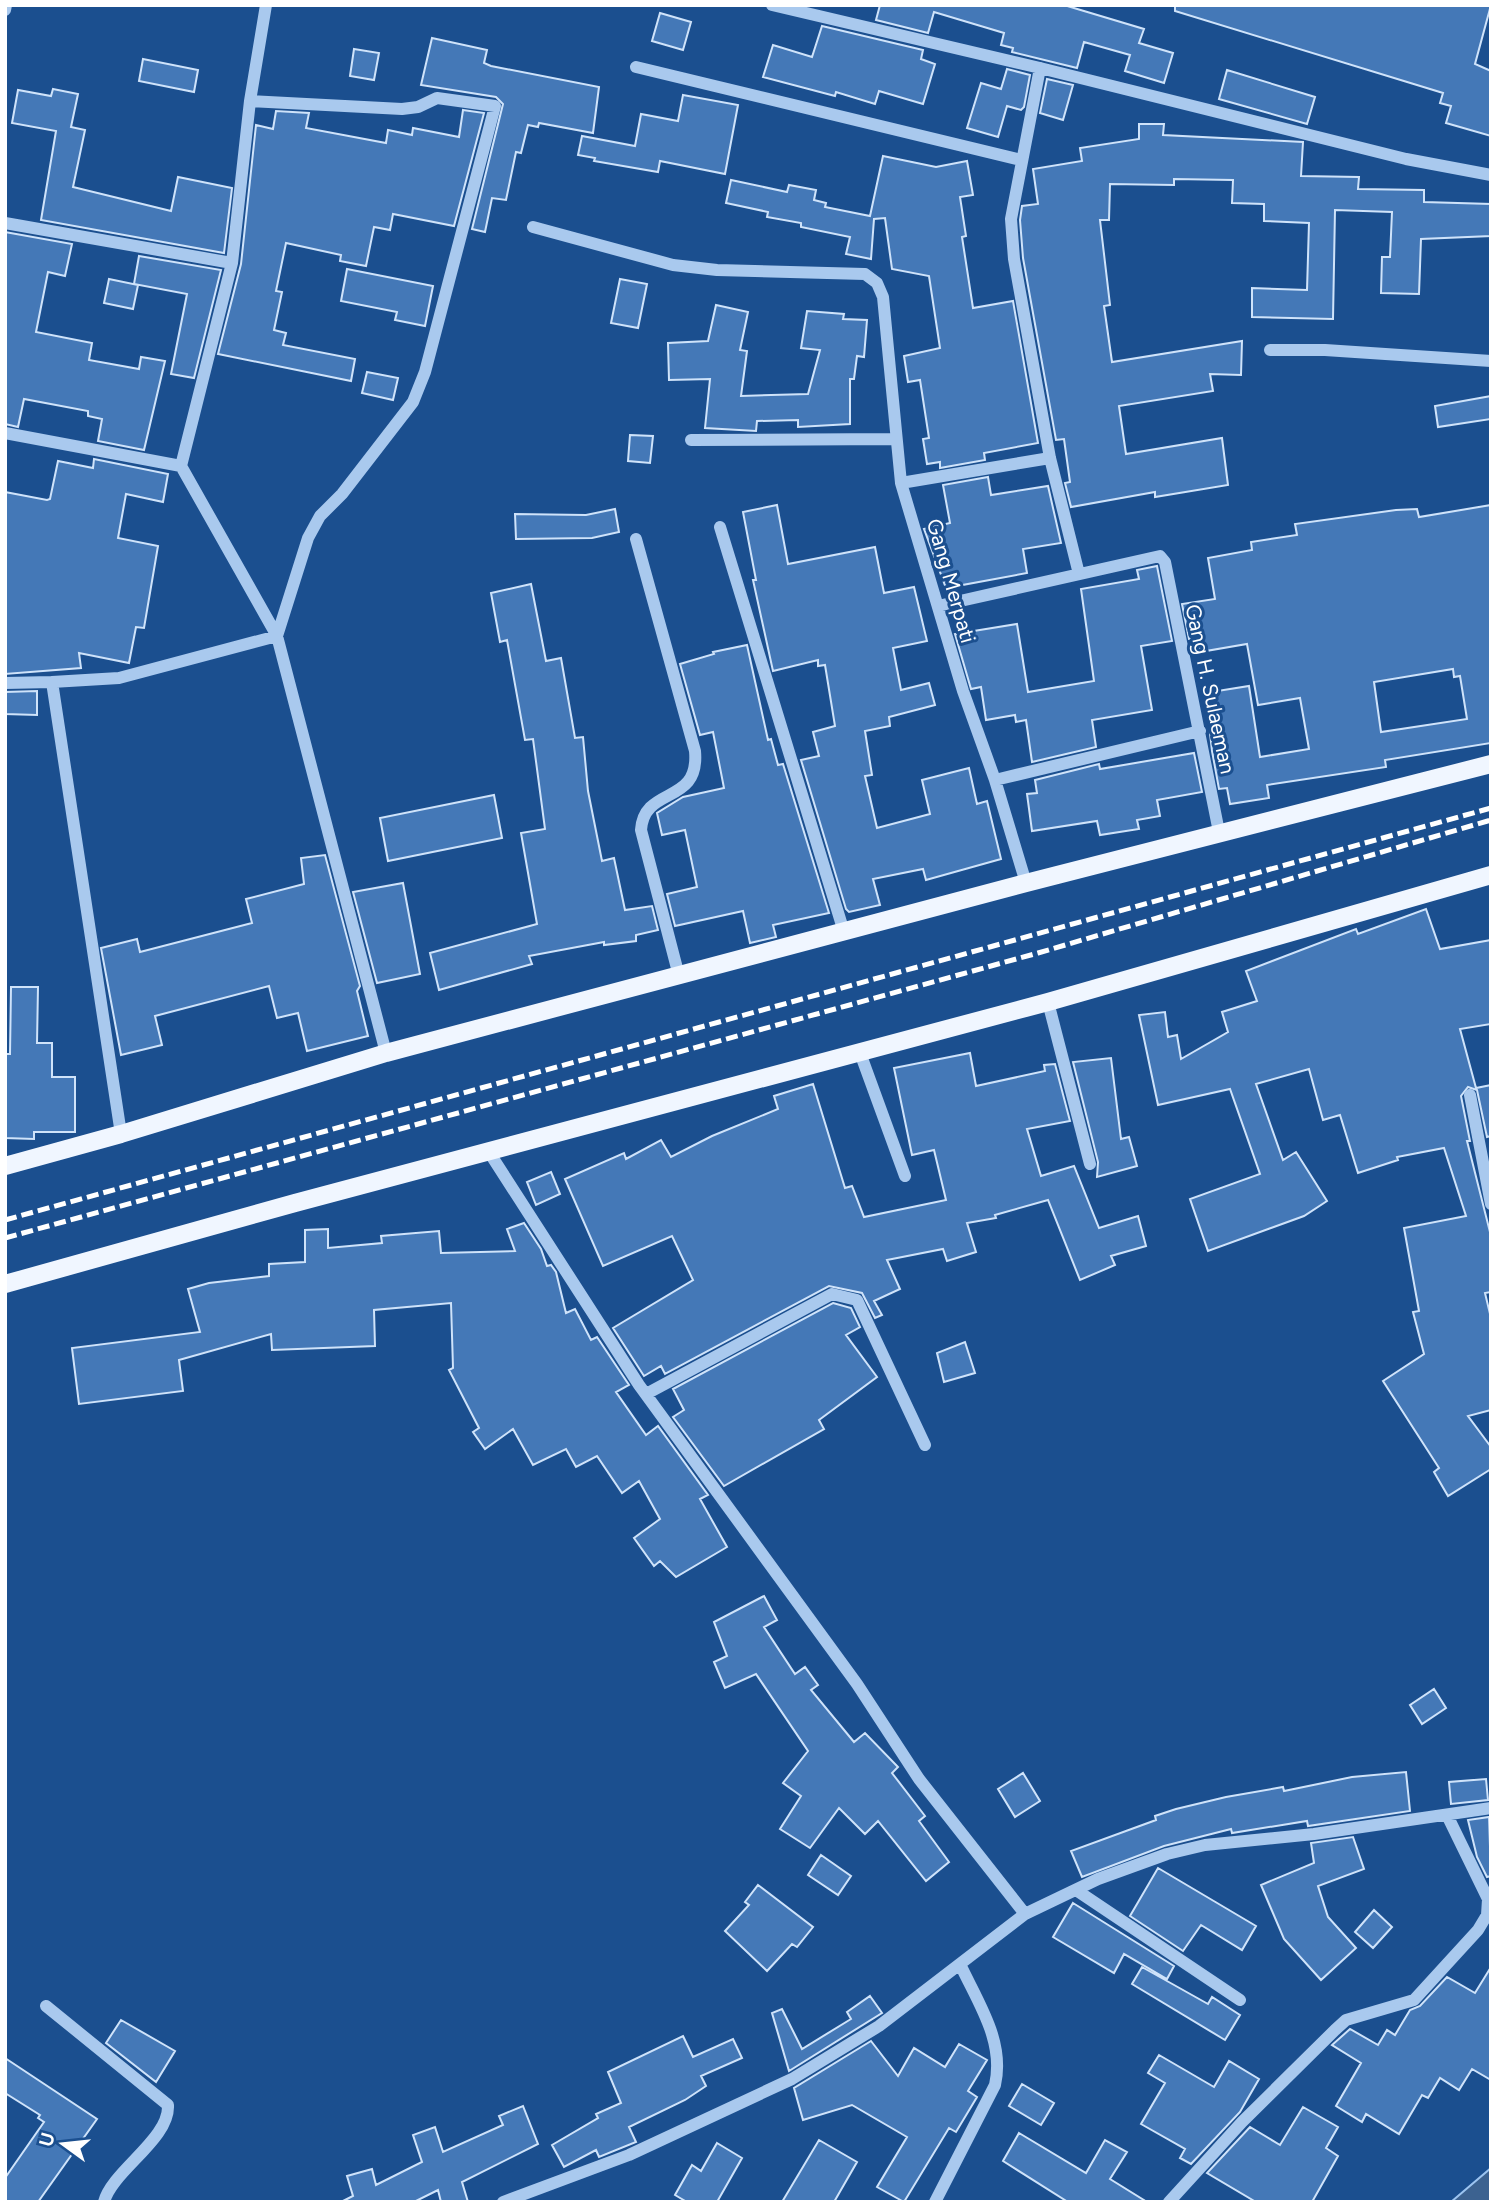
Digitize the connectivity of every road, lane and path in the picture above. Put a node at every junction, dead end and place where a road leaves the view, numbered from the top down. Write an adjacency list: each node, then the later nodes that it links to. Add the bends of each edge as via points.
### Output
1 (266, 5): 5 (street)
2 (772, 5): 4 (street)
3 (636, 67): 6 (street)
4 (1040, 68): 6 (street); 7 (street, via 1406,159)
5 (250, 101): 10 (street); 23 (street, via 402,109 437,98 495,106 425,372 413,402 320,516 308,538)
6 (1021, 160): 16 (street, via 1011,219 1014,260)
7 (1491, 175)
8 (5, 223): 10 (street)
9 (533, 227): 14 (street, Gang Merpati, via 673,265 865,274 877,283 883,297)
10 (232, 263): 17 (street)
11 (1270, 350): 12 (street)
12 (1491, 361)
13 (5, 433): 17 (street)
14 (895, 439): 15 (street); 18 (street, Gang Merpati)
15 (691, 440)
16 (1051, 458): 18 (street); 21 (street)
17 (181, 466): 23 (street)
18 (901, 482): 22 (street, Gang Merpati)
19 (720, 527): 32 (street)
20 (636, 539): 33 (street, via 695,751 696,765 686,786 648,807 641,830)
21 (1079, 574): 22 (street); 26 (street, Gang H. Sulaeman, via 1160,556 1165,562)
22 (938, 606): 28 (street, Gang Merpati)
23 (277, 636): 25 (street, via 119,678); 36 (street)
24 (5, 682): 25 (street)
25 (52, 682): 38 (street)
26 (1200, 732): 28 (street); 29 (street, Gang H. Sulaeman)
27 (1491, 764): 29 (main road)
28 (995, 780): 31 (street, Gang Merpati)
29 (1219, 832): 31 (main road)
30 (1491, 875): 34 (main road)
31 (1026, 883): 32 (main road)
32 (844, 932): 33 (main road)
33 (679, 976): 36 (main road)
34 (1048, 1002): 35 (main road); 40 (street)
35 (859, 1050): 39 (main road); 42 (street)
36 (386, 1053): 38 (main road)
37 (1470, 1095): 43 (street)
38 (121, 1134): 41 (main road)
39 (489, 1152): 44 (main road); 45 (street)
40 (1090, 1164)
41 (5, 1166)
42 (905, 1176)
43 (1491, 1204)
44 (5, 1284)
45 (648, 1393): 46 (street, via 832,1294 857,1300); 50 (street, via 857,1684 919,1779)
46 (925, 1445)
47 (1491, 1808): 48 (street)
48 (1447, 1815): 49 (street, via 1205,1845 1142,1863); 57 (street, via 1488,1899 1487,1915 1478,1930 1414,2000 1346,2020 1242,2122)
49 (1076, 1890): 50 (street); 52 (street)
50 (1025, 1914): 51 (street)
51 (960, 1964): 54 (street, via 996,2042 999,2068); 56 (street, via 879,2026 792,2079 629,2155)
52 (1240, 2000)
53 (46, 2006): 55 (street, via 168,2105 156,2133)
54 (939, 2200)
55 (104, 2202)
56 (503, 2202)
57 (1170, 2202)

